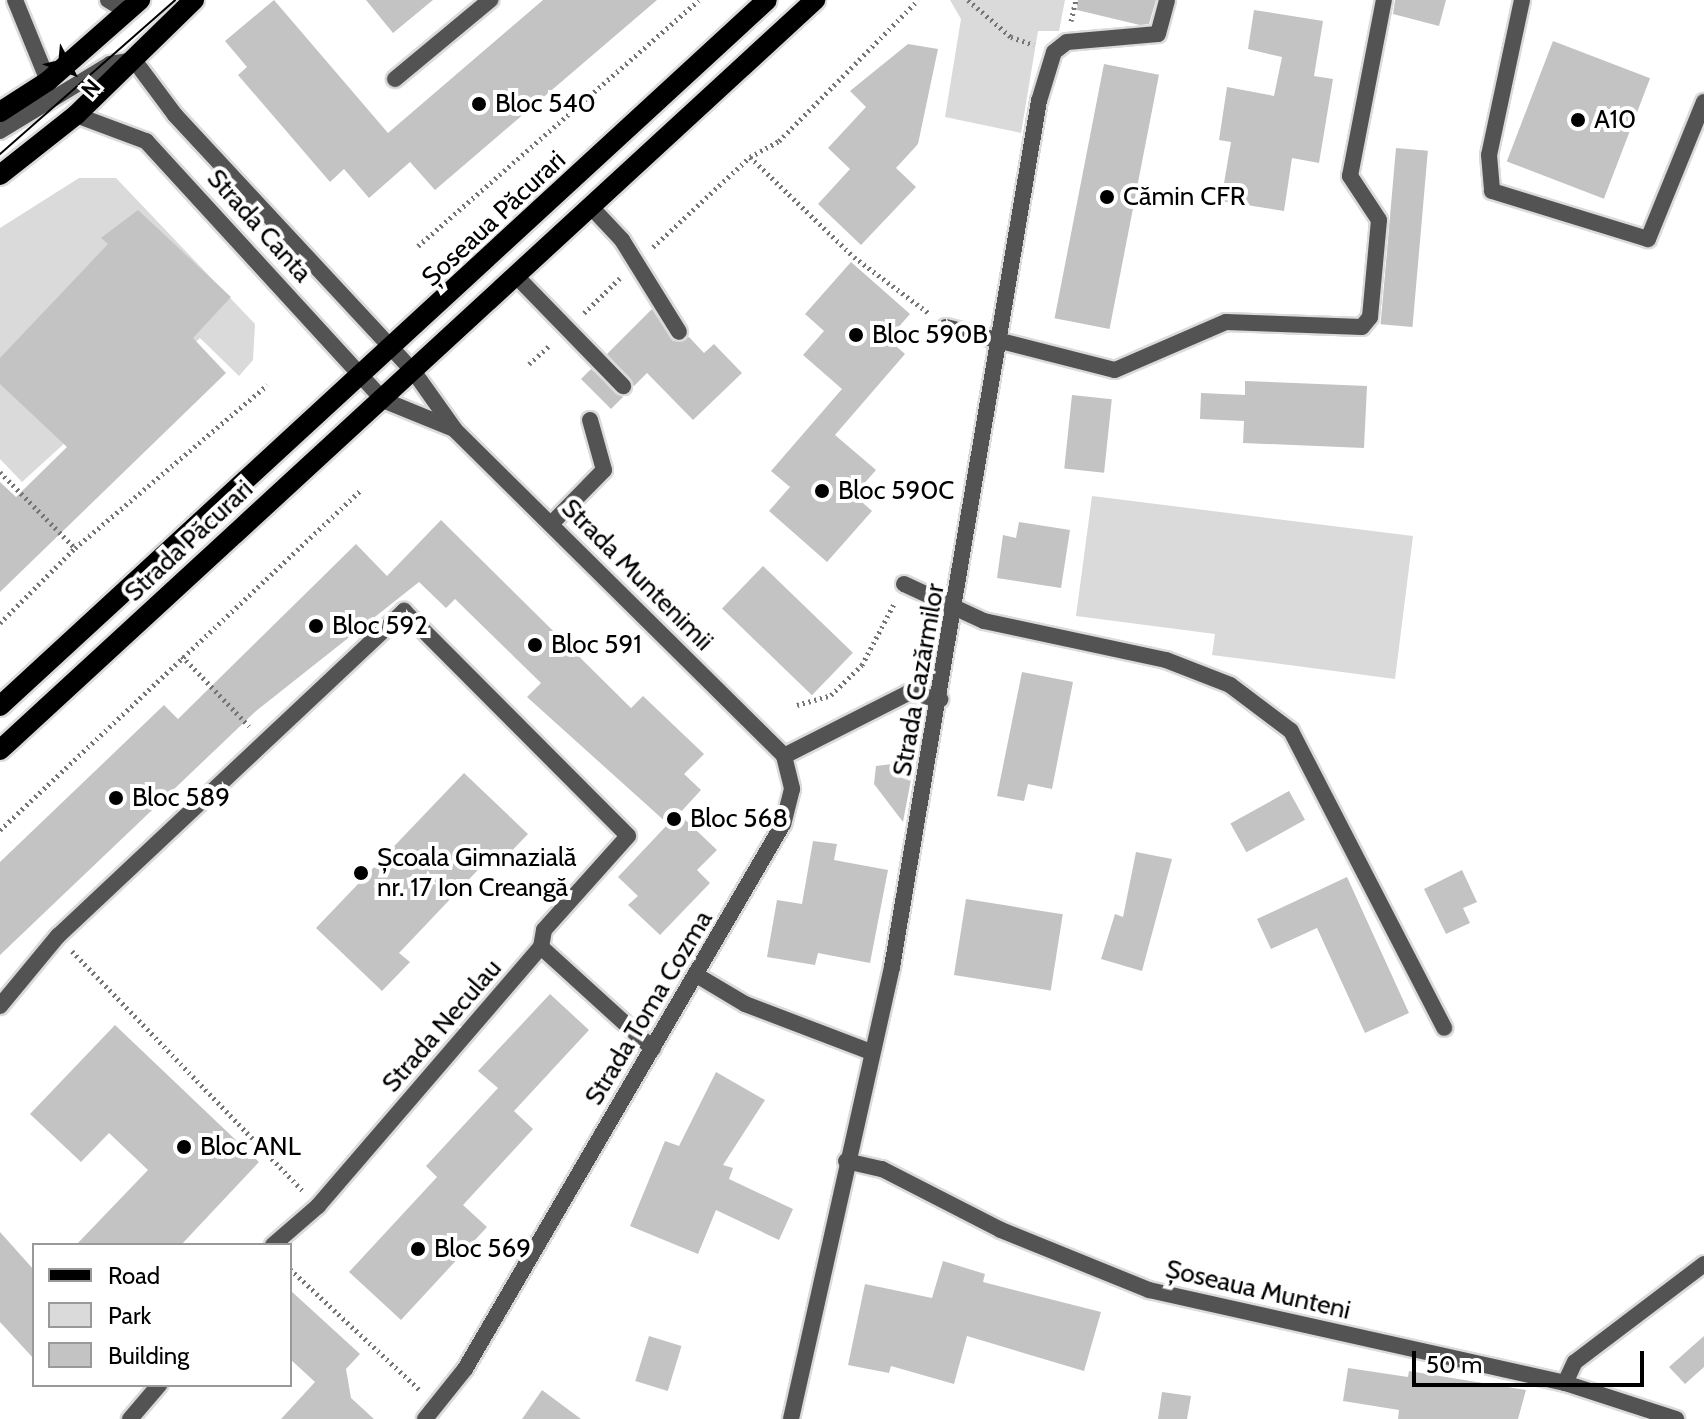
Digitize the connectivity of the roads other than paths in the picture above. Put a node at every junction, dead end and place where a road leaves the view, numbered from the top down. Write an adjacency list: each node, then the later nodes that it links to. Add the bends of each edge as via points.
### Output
1 (15, 0): 13 (street)
2 (108, 0): 10 (street)
3 (194, 0): 11 (main road)
4 (490, 0): 12 (street)
5 (767, 0): 24 (main road, Șoseaua Păcurari)
6 (815, 0): 19 (main road)
7 (1167, 0): 23 (street, Strada Cazărmilor, via 1158,34 1077,40 1054,52)
8 (1384, 0): 23 (street, via 1350,176 1379,220 1370,317 1362,327 1226,322 1115,370)
9 (1522, 0): 14 (street, via 1489,155 1492,191 1648,239)
10 (134, 6): 13 (main road)
11 (134, 60): 16 (main road); 17 (street, via 110,64); 24 (street, Strada Canta, via 175,115)
12 (395, 79)
13 (48, 81): 15 (main road)
14 (1704, 102)
15 (0, 112)
16 (76, 115): 18 (main road); 26 (street, Strada Canta, via 146,141)
17 (0, 131)
18 (0, 175)
19 (592, 208): 20 (main road); 22 (street, via 622,240 633,266)
20 (518, 278): 25 (main road); 27 (street)
21 (946, 327): 23 (street)
22 (679, 332)
23 (997, 334): 33 (street, Strada Cazărmilor)
24 (393, 349): 25 (street, Strada Canta); 26 (main road, Șoseaua Păcurari)
25 (414, 372): 28 (main road, Strada Păcurari); 30 (street, Strada Muntenimii)
26 (362, 378): 28 (street, Strada Canta); 35 (main road, Strada Păcurari)
27 (623, 386)
28 (383, 400): 30 (street, Strada Muntenimii); 36 (main road, Strada Păcurari)
29 (590, 420): 31 (street, via 604,470)
30 (455, 430): 31 (street, Strada Muntenimii)
31 (552, 523): 37 (street, Strada Muntenimii)
32 (904, 584): 33 (street)
33 (958, 608): 34 (street, Strada Cazărmilor); 41 (street, via 984,621 1166,660 1230,685 1291,731)
34 (940, 699): 37 (street, via 908,693); 43 (street, Strada Cazărmilor, via 892,967)
35 (0, 706)
36 (0, 750)
37 (784, 756): 39 (street, Strada Toma Cozma, via 792,789 783,824)
38 (541, 947): 40 (street, Strada Neculau, via 544,930 628,836 404,611 261,738 58,936); 42 (street); 45 (street, Strada Neculau, via 318,1206)
39 (698, 976): 42 (street, Strada Toma Cozma); 43 (street, via 745,1004)
40 (0, 1006)
41 (1444, 1028)
42 (653, 1049): 49 (street, Strada Toma Cozma)
43 (868, 1051): 44 (street, Strada Cazărmilor)
44 (846, 1161): 47 (street, Șoseaua Munteni, via 882,1169 1001,1230 1149,1290); 51 (street, Strada Cazărmilor)
45 (275, 1243)
46 (1704, 1264): 47 (street, via 1575,1362)
47 (1565, 1383): 52 (street, Șoseaua Munteni)
48 (157, 1387): 50 (street)
49 (431, 1412)
50 (130, 1419)
51 (791, 1419)
52 (1676, 1419)

